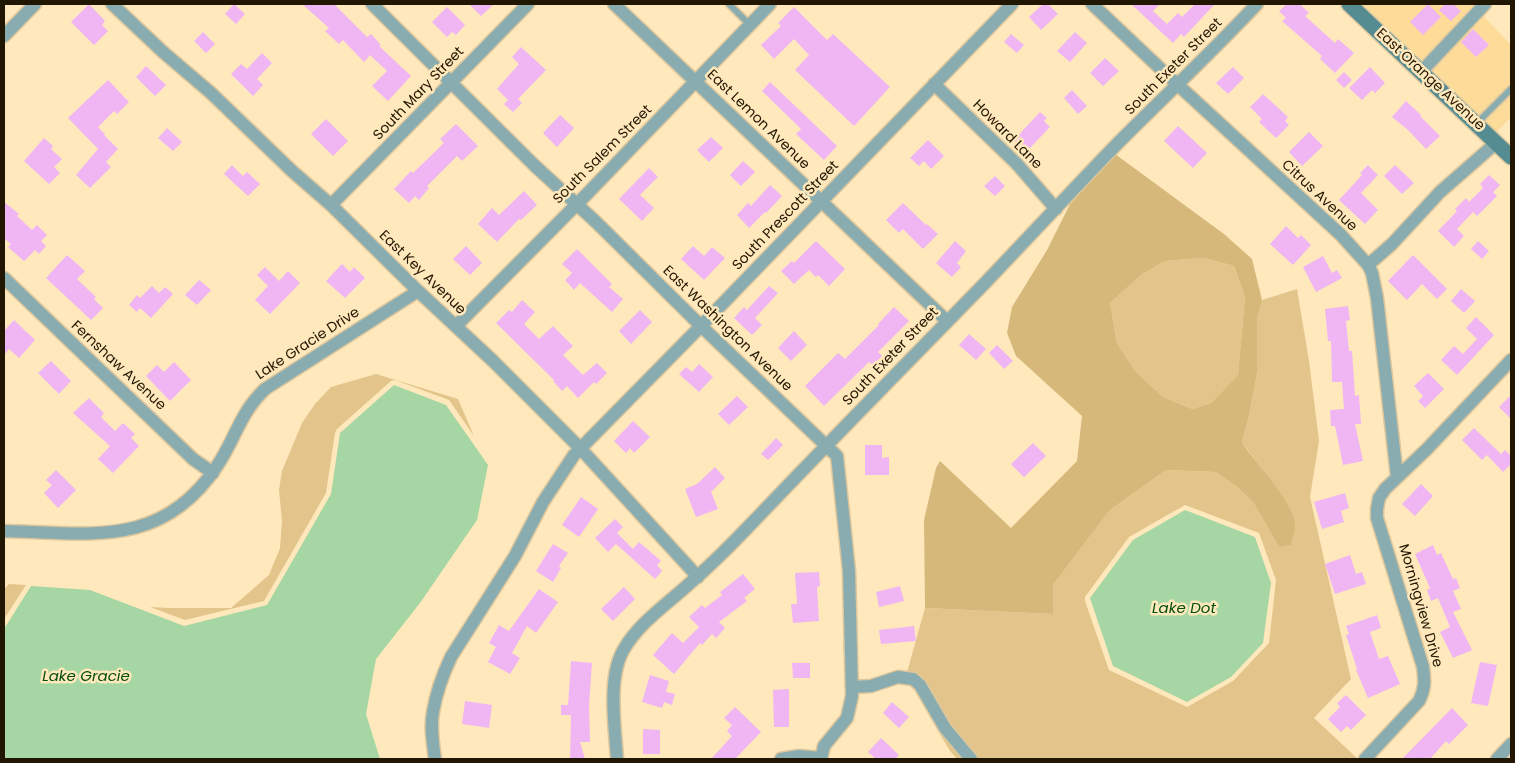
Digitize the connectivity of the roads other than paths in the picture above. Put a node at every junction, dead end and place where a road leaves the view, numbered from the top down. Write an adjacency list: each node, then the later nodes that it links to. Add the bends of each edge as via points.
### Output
1 (35, 4): 14 (street)
2 (112, 4): 26 (street, East Key Avenue)
3 (372, 4): 17 (street, East Washington Avenue)
4 (528, 4): 17 (street, South Mary Street)
5 (614, 4): 16 (street, East Lemon Avenue)
6 (729, 4): 13 (lane)
7 (770, 4): 13 (street, South Salem Street)
8 (1012, 4): 18 (street, South Prescott Street)
9 (1092, 4): 19 (street, Citrus Avenue)
10 (1257, 4): 19 (street, South Exeter Street)
11 (1349, 4): 15 (main road, East Orange Avenue)
12 (1486, 4): 15 (street)
13 (750, 25): 16 (street, South Salem Street)
14 (4, 36)
15 (1421, 72): 21 (main road, East Orange Avenue)
16 (696, 82): 24 (street, East Lemon Avenue); 25 (street, South Salem Street)
17 (451, 83): 25 (street, East Washington Avenue); 26 (street, South Mary Street)
18 (934, 84): 24 (street, South Prescott Street); 27 (street, Howard Lane, via 1017,164)
19 (1178, 85): 27 (street, South Exeter Street); 28 (street, Citrus Avenue, via 1341,235)
20 (1511, 89): 21 (lane)
21 (1476, 124): 22 (main road, East Orange Avenue)
22 (1496, 143): 23 (main road, East Orange Avenue); 28 (street, via 1440,192)
23 (1511, 157)
24 (821, 201): 31 (street, East Lemon Avenue); 33 (street, South Prescott Street)
25 (577, 204): 32 (street, South Salem Street); 33 (street, East Washington Avenue)
26 (331, 205): 30 (street, East Key Avenue)
27 (1056, 209): 31 (street, South Exeter Street)
28 (1368, 265): 38 (street, Citrus Avenue, via 1377,298)
29 (6, 287): 37 (street, Fernshaw Avenue)
30 (418, 291): 32 (street, East Key Avenue); 37 (street, Lake Gracie Drive, via 265,389 243,415 226,453)
31 (947, 321): 35 (street, South Exeter Street)
32 (456, 326): 36 (street, East Key Avenue)
33 (701, 326): 35 (street, East Washington Avenue); 36 (street, South Prescott Street)
34 (1511, 360): 38 (street, Morningview Drive)
35 (827, 446): 40 (street, South Exeter Street); 41 (street, East Washington Avenue, via 838,456 844,502)
36 (580, 448): 40 (street, East Key Avenue); 43 (street, via 563,469 516,556 444,671 433,712)
37 (212, 473): 39 (street, Lake Gracie Drive, via 180,508 164,518 135,528 98,533)
38 (1397, 477): 48 (street, Morningview Drive, via 1379,498 1378,518 1425,683 1419,702)
39 (4, 531)
40 (698, 577): 44 (street, South Exeter Street, via 646,622 630,639 618,662 614,709)
41 (852, 688): 46 (street, East Washington Avenue, via 847,718 824,746); 47 (street, via 898,677 913,679 920,685 945,728)
42 (1511, 744): 49 (street)
43 (435, 759)
44 (617, 759)
45 (780, 759): 46 (street, via 799,756)
46 (821, 759)
47 (971, 759)
48 (1365, 759)
49 (1497, 759)

